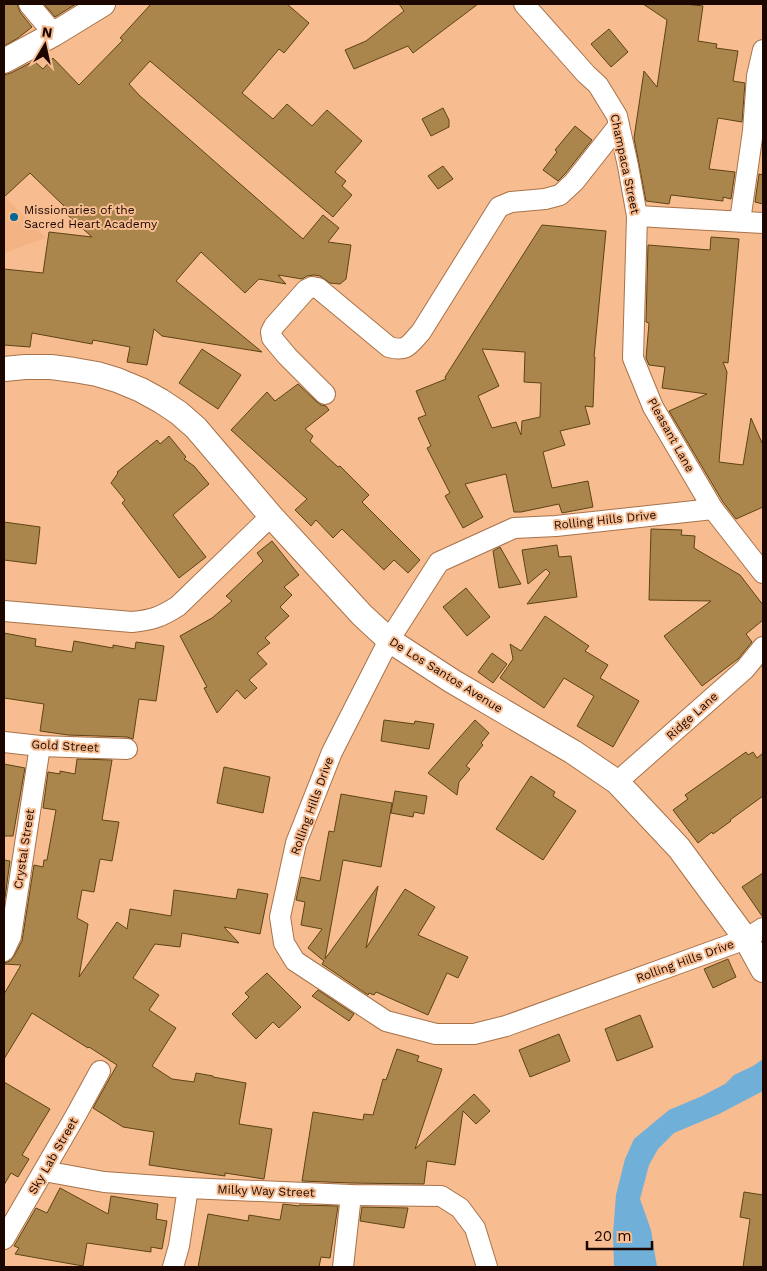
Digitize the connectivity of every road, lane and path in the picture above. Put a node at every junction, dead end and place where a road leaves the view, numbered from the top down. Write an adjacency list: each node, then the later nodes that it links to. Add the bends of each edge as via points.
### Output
1 (29, 4): 4 (street)
2 (102, 4): 4 (street)
3 (524, 4): 7 (street, Champaca Street, via 598,85)
4 (54, 34): 6 (street)
5 (763, 50): 9 (street)
6 (4, 61)
7 (619, 125): 8 (street, Champaca Street); 13 (street, via 560,195 511,202 499,207 421,332 408,346 400,350 389,347 318,288 306,290 274,326 272,338)
8 (637, 216): 9 (street); 11 (street, Champaca Street)
9 (740, 221): 10 (street)
10 (763, 223)
11 (633, 358): 14 (street, Pleasant Lane, via 653,407)
12 (4, 369): 15 (street, De Los Santos Avenue, via 51,367 97,374 161,401 196,428)
13 (325, 394)
14 (714, 509): 16 (street); 18 (street, Rolling Hills Drive, via 514,528 438,562)
15 (272, 516): 17 (street, via 178,606 164,615 132,622); 18 (street, De Los Santos Avenue)
16 (763, 573)
17 (4, 610)
18 (388, 640): 23 (street, De Los Santos Avenue); 24 (street, Rolling Hills Drive, via 332,752 296,843 280,917 284,943 295,961 386,1021 436,1034 474,1034 537,1016)
19 (763, 647): 23 (street, Ridge Lane, via 745,669)
20 (4, 742): 21 (street, Gold Street)
21 (40, 746): 22 (street, Gold Street); 25 (street, Crystal Street, via 11,936)
22 (127, 749)
23 (617, 782): 24 (street, De Los Santos Avenue)
24 (755, 934): 26 (street, De Los Santos Avenue)
25 (4, 951)
26 (763, 970)
27 (100, 1072): 28 (street, Sky Lab Street)
28 (44, 1171): 29 (street, Milky Way Street, via 104,1182); 31 (street, Sky Lab Street)
29 (188, 1188): 30 (street, Milky Way Street); 32 (street)
30 (351, 1195): 33 (street); 34 (street, Milky Way Street, via 441,1196 460,1208 475,1228)
31 (4, 1239)
32 (173, 1267)
33 (343, 1267)
34 (488, 1267)

